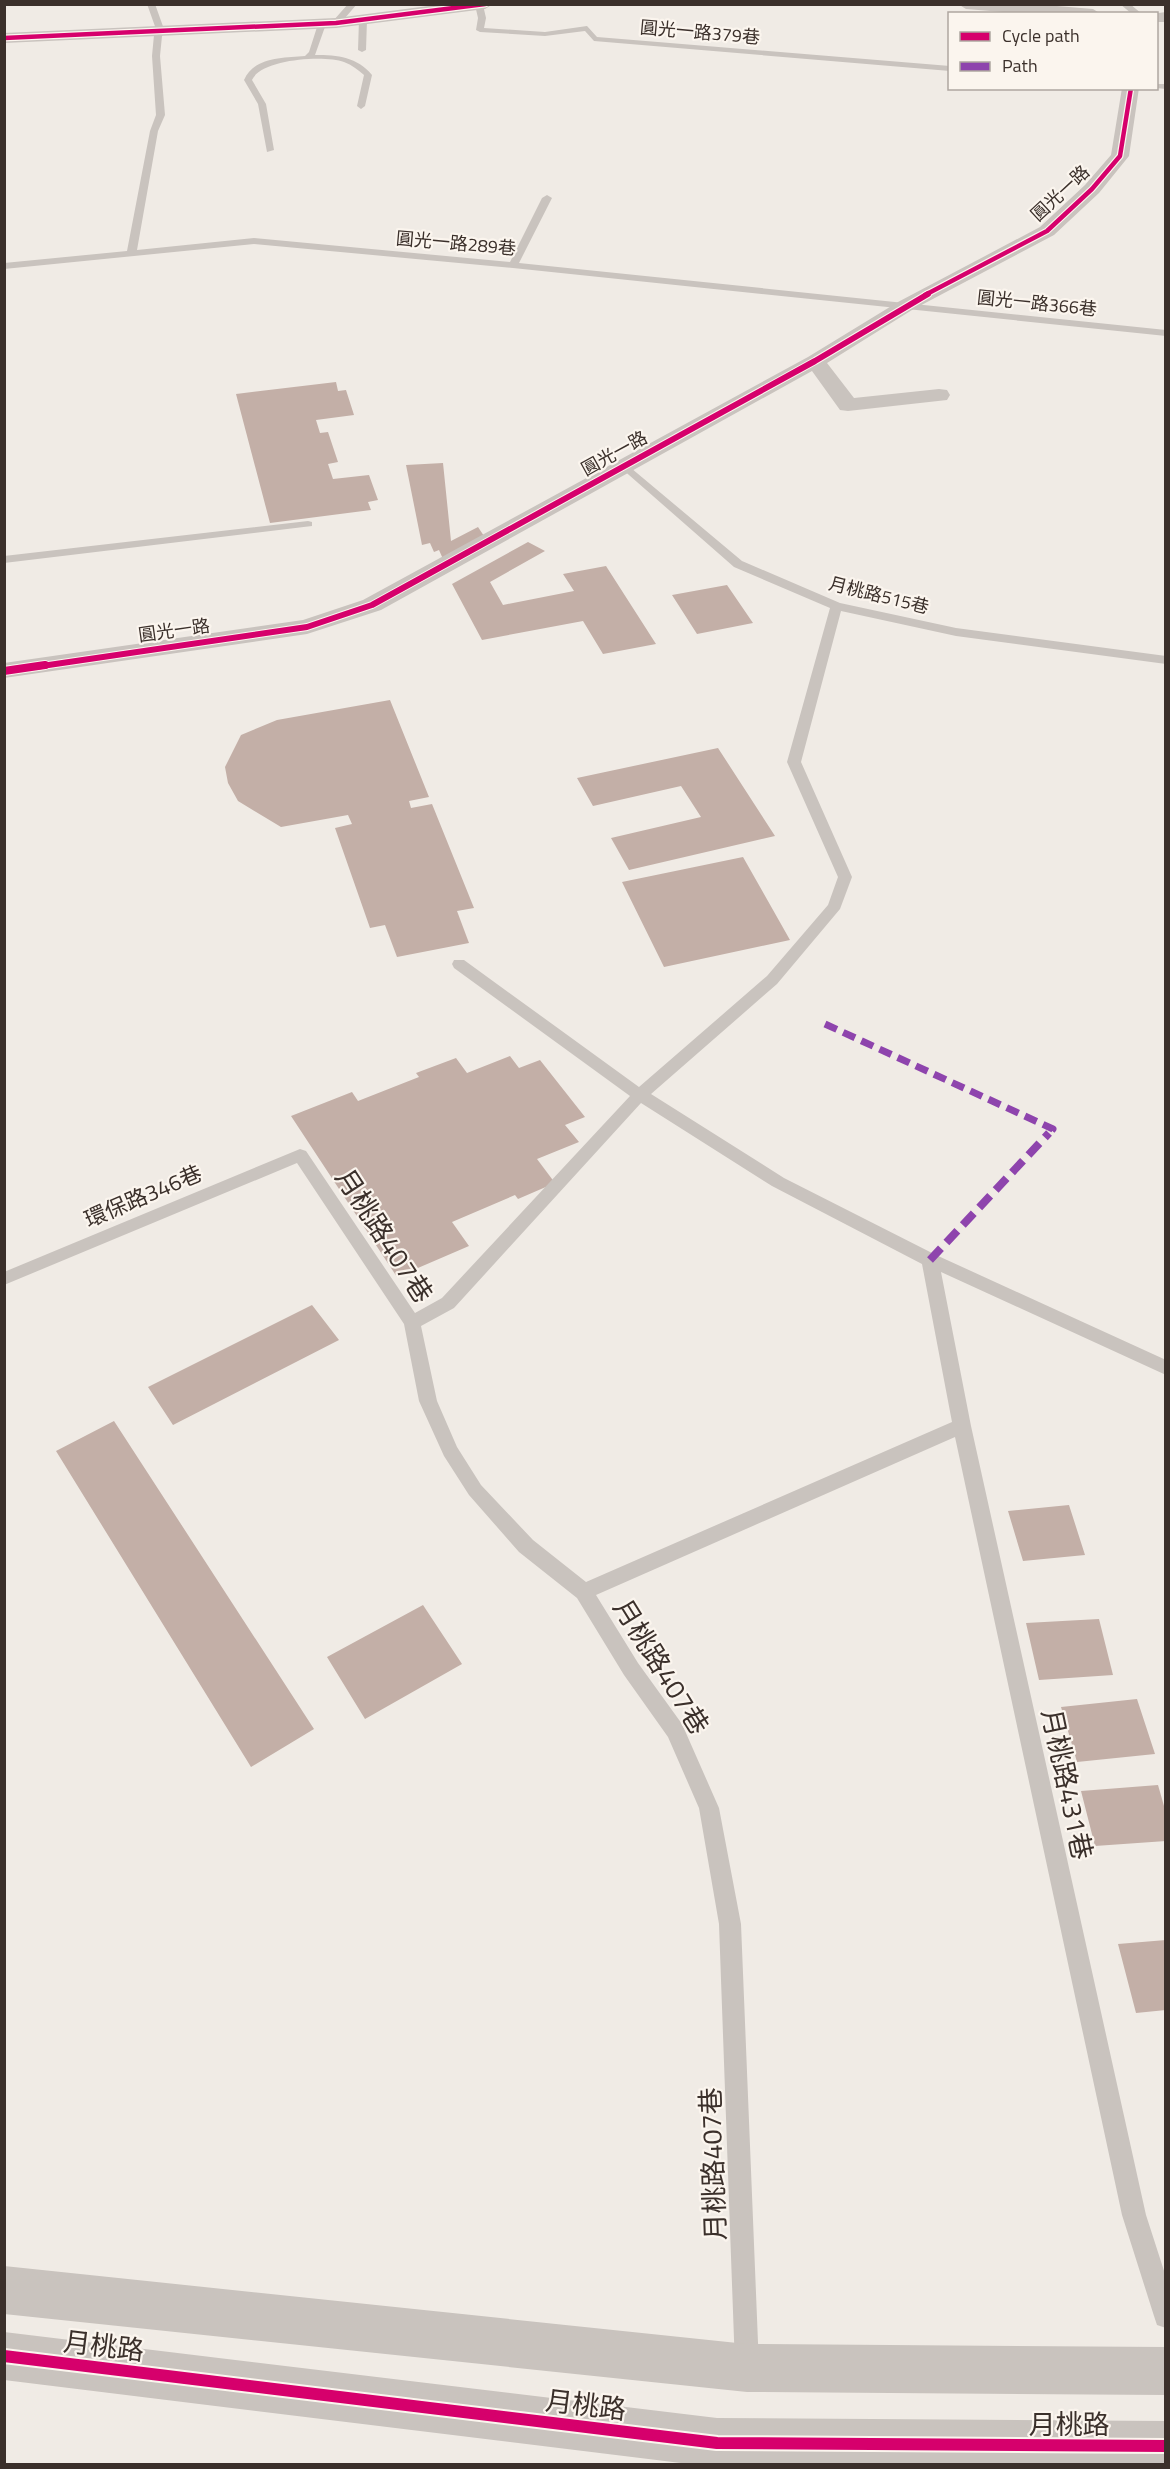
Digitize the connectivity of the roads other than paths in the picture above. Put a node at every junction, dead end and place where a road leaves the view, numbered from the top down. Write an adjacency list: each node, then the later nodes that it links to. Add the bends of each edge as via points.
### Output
1 (151, 4): 9 (lane)
2 (353, 4): 8 (lane)
3 (485, 4): 5 (street)
4 (966, 4): 6 (street)
5 (479, 5): 7 (street); 13 (lane, 圓光一路379巷, via 480,30 545,34 587,28 594,39)
6 (1068, 12)
7 (363, 20): 8 (street); 11 (lane)
8 (329, 23): 9 (street); 12 (lane)
9 (160, 32): 10 (street); 18 (lane, via 156,63 162,90 160,123 154,131)
10 (4, 38)
11 (362, 50)
12 (307, 58): 15 (lane, via 342,57 363,67 368,75); 16 (lane, via 270,62 252,71 248,80 262,104)
13 (948, 69)
14 (1131, 90): 21 (street, 圓光一路, via 1120,156 1085,196 1047,231)
15 (361, 106)
16 (270, 150)
17 (548, 198): 19 (lane)
18 (132, 252): 19 (lane, 圓光一路289巷, via 254,241); 20 (lane, 圓光一路289巷)
19 (513, 265): 21 (lane, 圓光一路289巷)
20 (4, 266)
21 (905, 306): 22 (lane, 圓光一路366巷); 23 (street, 圓光一路)
22 (1166, 333)
23 (815, 361): 24 (street, via 848,405); 25 (street, 圓光一路)
24 (939, 395)
25 (625, 466): 28 (lane, 月桃路515巷, via 738,564); 30 (street, 圓光一路, via 372,605 307,627)
26 (308, 524): 27 (lane)
27 (4, 560)
28 (836, 606): 29 (lane, 月桃路515巷, via 956,632); 32 (lane, via 794,762 845,877 835,906 772,980)
29 (1166, 660)
30 (4, 671)
31 (459, 964): 32 (lane)
32 (640, 1095): 34 (lane, via 778,1182); 36 (lane, via 448,1303)
33 (300, 1155): 35 (lane, 環保路346巷); 36 (lane, 月桃路407巷)
34 (930, 1260): 37 (lane); 38 (lane, 月桃路431巷)
35 (4, 1280)
36 (412, 1323): 39 (lane, 月桃路407巷, via 428,1401 450,1452 475,1490 526,1546)
37 (1166, 1368)
38 (962, 1426): 39 (lane); 41 (lane, 月桃路431巷, via 1134,2215)
39 (584, 1592): 43 (lane, 月桃路407巷, via 675,1731 709,1808 730,1924)
40 (4, 2289): 43 (street, 月桃路)
41 (1166, 2316)
42 (4, 2356): 45 (street, 月桃路, via 717,2443)
43 (747, 2368): 44 (street, 月桃路)
44 (1166, 2371)
45 (1163, 2452)

